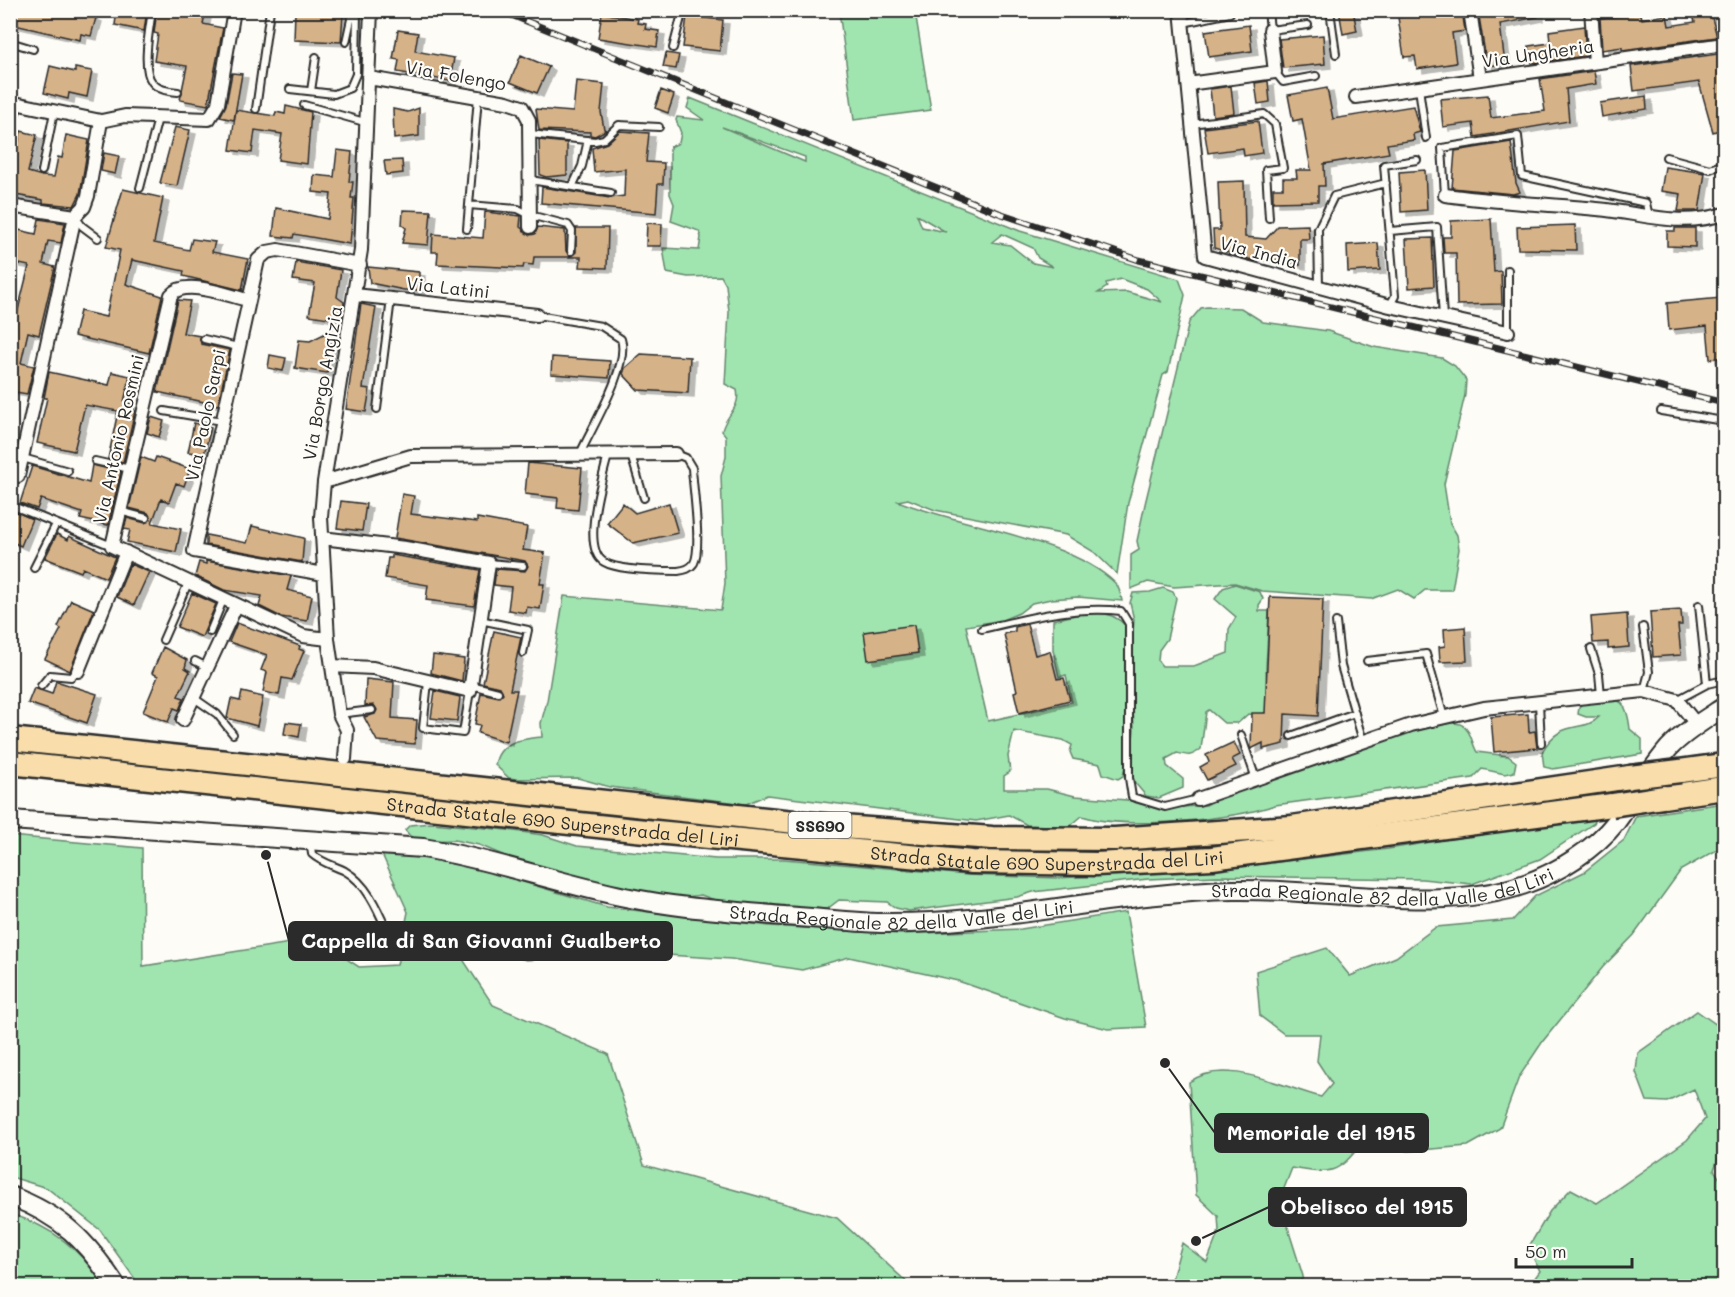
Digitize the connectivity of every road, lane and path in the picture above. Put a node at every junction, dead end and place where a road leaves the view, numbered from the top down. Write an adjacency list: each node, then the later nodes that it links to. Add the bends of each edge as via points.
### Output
1 (152, 10): 30 (lane, via 148,75 157,87)
2 (234, 10): 38 (street, via 214,114 205,120)
3 (270, 10): 36 (lane)
4 (355, 10): 16 (lane); 31 (lane, via 356,74 352,84 340,93)
5 (371, 10): 25 (street, Via Borgo Angizia)
6 (683, 10): 18 (lane)
7 (1268, 10): 14 (lane)
8 (1330, 10): 20 (lane)
9 (1470, 10): 26 (street)
10 (1591, 10): 22 (street)
11 (1230, 13): 12 (lane)
12 (1181, 17): 27 (street, Via India)
13 (1308, 25): 14 (lane)
14 (1270, 30): 23 (street)
15 (10, 42): 19 (lane)
16 (346, 42)
17 (1725, 44): 22 (street, Via Ungheria)
18 (673, 48)
19 (33, 49)
20 (1336, 54)
21 (316, 57): 31 (lane)
22 (1595, 62): 26 (street, Via Ungheria)
23 (1275, 72): 24 (lane, via 1283,82); 27 (street)
24 (1316, 76)
25 (369, 78): 32 (street, Via Folengo); 40 (street, Via Borgo Angizia)
26 (1480, 79): 28 (street, Via Ungheria)
27 (1188, 84): 41 (street, Via India)
28 (1419, 88): 33 (street, Via Ungheria); 45 (lane)
29 (290, 89): 31 (lane)
30 (178, 92)
31 (312, 92)
32 (478, 97): 44 (street, Via Folengo, via 522,107 528,116); 57 (lane)
33 (1356, 97)
34 (15, 103): 37 (street); 43 (lane)
35 (304, 105): 40 (lane)
36 (256, 109)
37 (54, 111): 39 (street); 50 (lane)
38 (158, 118): 39 (street, via 119,116); 54 (lane)
39 (101, 121): 60 (street, via 88,196)
40 (368, 124): 68 (street, Via Borgo Angizia)
41 (1192, 124): 61 (lane, via 1264,114 1275,124 1283,168 1266,170); 70 (street, Via India, via 1205,256)
42 (659, 127): 46 (lane, via 619,125 604,139)
43 (10, 128)
44 (529, 134): 46 (lane); 51 (street, Via Folengo)
45 (1426, 138)
46 (588, 140): 53 (lane)
47 (1666, 157): 49 (lane, via 1710,169)
48 (1417, 160): 52 (lane, via 1384,165)
49 (1725, 164)
50 (42, 171)
51 (530, 179): 53 (lane); 63 (street, Via Folengo)
52 (1386, 183): 65 (lane); 70 (lane, via 1334,196 1318,229)
53 (573, 185): 55 (lane)
54 (140, 188)
55 (611, 193)
56 (1445, 195): 62 (street, via 1599,209); 62 (lane, via 1442,148 1518,136 1522,176 1646,203)
57 (469, 205): 63 (lane, via 518,209); 64 (lane)
58 (10, 206): 60 (street)
59 (1725, 214): 62 (street, via 1693,221)
60 (75, 216): 66 (lane); 89 (street)
61 (1269, 218)
62 (1649, 218)
63 (530, 221): 67 (lane, via 568,225 572,231)
64 (467, 229)
65 (1390, 231): 74 (lane, via 1395,296); 76 (lane, via 1437,227)
66 (99, 238)
67 (571, 251)
68 (360, 265): 71 (street, Via Borgo Angizia); 73 (street, Via Paolo Sarpi, via 273,250 258,260)
69 (1509, 270): 77 (lane)
70 (1319, 286): 74 (street, Via India)
71 (355, 295): 72 (street, Via Latini); 94 (street, Via Borgo Angizia)
72 (391, 299): 75 (street, Via Latini); 80 (lane)
73 (248, 300): 79 (street, Via Paolo Sarpi); 91 (street, Via Antonio Rosmini, via 188,287 171,296)
74 (1390, 306): 76 (street, Via India)
75 (537, 315): 85 (lane, via 601,326 616,333 623,345 613,383)
76 (1443, 317): 77 (street, Via India)
77 (1508, 332)
78 (204, 339): 79 (lane)
79 (238, 347): 83 (street, Via Paolo Sarpi)
80 (377, 409)
81 (164, 411): 83 (lane)
82 (1661, 411): 84 (lane)
83 (223, 421): 106 (street, Via Paolo Sarpi, via 194,551)
84 (1725, 421)
85 (580, 454): 86 (street); 94 (street, via 411,456)
86 (608, 454): 87 (street); 88 (lane, via 593,527 598,558 616,566 678,571 693,565 697,548 692,468 686,458)
87 (631, 454): 88 (street); 95 (lane)
88 (676, 454)
89 (23, 458): 92 (lane); 93 (street)
90 (94, 461): 91 (lane)
91 (130, 469): 97 (street, Via Antonio Rosmini)
92 (68, 471)
93 (18, 476)
94 (324, 482): 100 (street, Via Borgo Angizia)
95 (644, 498)
96 (18, 508): 99 (lane)
97 (120, 510): 98 (lane); 101 (street, Via Antonio Rosmini)
98 (146, 518)
99 (56, 524): 101 (lane); 105 (lane)
100 (322, 538): 103 (street); 106 (street, Via Borgo Angizia)
101 (112, 546): 102 (street, Via Antonio Rosmini)
102 (126, 552): 107 (street, Via Antonio Rosmini); 124 (street)
103 (489, 563): 104 (lane); 111 (street)
104 (523, 566)
105 (34, 568)
106 (324, 574): 116 (street, Via Borgo Angizia)
107 (188, 582): 108 (street, Via Antonio Rosmini); 117 (lane)
108 (223, 600): 110 (street, Via Antonio Rosmini); 115 (lane)
109 (1699, 605): 127 (lane)
110 (236, 606): 116 (street, Via Antonio Rosmini, via 303,636); 123 (street)
111 (479, 620): 119 (lane, via 528,630); 129 (street)
112 (1336, 622): 138 (lane, via 1341,666)
113 (1643, 627): 130 (lane, via 1649,672)
114 (982, 629): 154 (lane, via 1054,613 1095,608 1121,611 1129,624 1132,797 1166,807)
115 (210, 632)
116 (328, 639): 122 (street, Via Borgo Angizia)
117 (163, 640)
118 (1591, 650): 132 (lane)
119 (523, 653)
120 (195, 661): 123 (lane)
121 (1367, 661): 140 (lane, via 1426,654)
122 (332, 666): 126 (street, via 373,668); 139 (street, Via Borgo Angizia)
123 (207, 667): 133 (street)
124 (78, 671): 128 (lane, via 71,677 50,675)
125 (1725, 680): 127 (lane)
126 (428, 682): 129 (street); 129 (lane, via 423,728 463,733)
127 (1707, 684): 134 (lane)
128 (41, 686)
129 (470, 688): 131 (lane)
130 (1644, 691): 132 (street); 134 (street)
131 (498, 692)
132 (1601, 696): 135 (street)
133 (194, 698): 141 (street); 143 (lane, via 217,714)
134 (1677, 700): 142 (street)
135 (1538, 702): 140 (street); 148 (lane)
136 (1725, 706): 142 (main road, Strada Regionale 82 della Valle del Liri)
137 (372, 710): 139 (lane)
138 (1355, 713): 145 (lane); 147 (lane)
139 (339, 714): 149 (street, Via Borgo Angizia, via 346,730)
140 (1444, 717): 147 (street)
141 (183, 720)
142 (1697, 725): 156 (main road, Strada Regionale 82 della Valle del Liri, via 1670,747 1613,826 1575,858 1526,884 1484,895 1444,898 1238,890 1172,892 1000,918 877,923 716,910 630,898 462,854)
143 (233, 734)
144 (1241, 735): 152 (lane)
145 (1291, 736)
146 (10, 739): 151 (highway, Strada Statale 690 Superstrada del Liri / SS690, bridge, via 842,827 1015,838 1115,839 1292,827)
147 (1364, 741): 152 (street)
148 (1541, 743)
149 (345, 759)
150 (10, 763): 153 (highway, Strada Statale 690 Superstrada del Liri / SS690, bridge, via 778,845 984,862 1096,864 1212,858)
151 (1725, 765)
152 (1256, 779): 154 (street)
153 (1725, 788)
154 (1198, 799)
155 (10, 820): 156 (main road, Strada Regionale 82 della Valle del Liri)
156 (310, 841): 157 (lane, via 312,854 347,872 373,899)
157 (392, 942)
158 (10, 1196): 159 (main road, via 39,1206 60,1220 82,1240)
159 (116, 1287)

